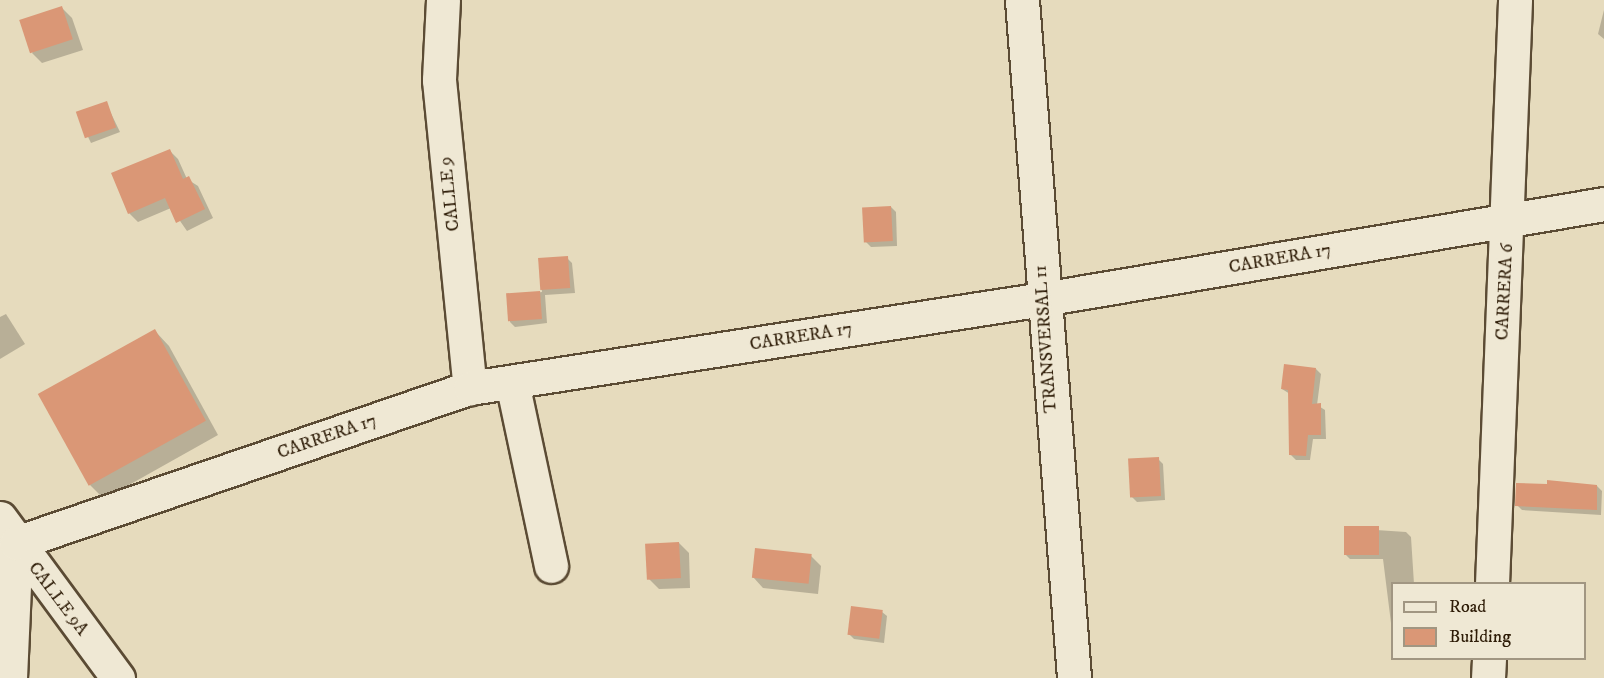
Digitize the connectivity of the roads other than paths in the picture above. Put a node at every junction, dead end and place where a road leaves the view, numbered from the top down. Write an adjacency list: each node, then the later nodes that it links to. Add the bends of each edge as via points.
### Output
1 (443, 0): 8 (street, CALLE 9, via 438,80)
2 (1022, 0): 6 (street, TRANSVERSAL 11)
3 (1515, 0): 5 (street, CARRERA 6)
4 (1604, 204): 5 (street, CARRERA 17)
5 (1508, 220): 6 (street, CARRERA 17); 11 (street, CARRERA 6)
6 (1043, 299): 7 (street, CARRERA 17); 15 (street, TRANSVERSAL 11)
7 (512, 382): 8 (street, CARRERA 17); 10 (street)
8 (470, 388): 9 (street, CARRERA 17)
9 (8, 531): 13 (street); 14 (street, CALLE 9A)
10 (551, 566)
11 (1492, 582)
12 (1489, 660): 16 (street)
13 (10, 678)
14 (118, 678)
15 (1074, 678)
16 (1488, 678)

